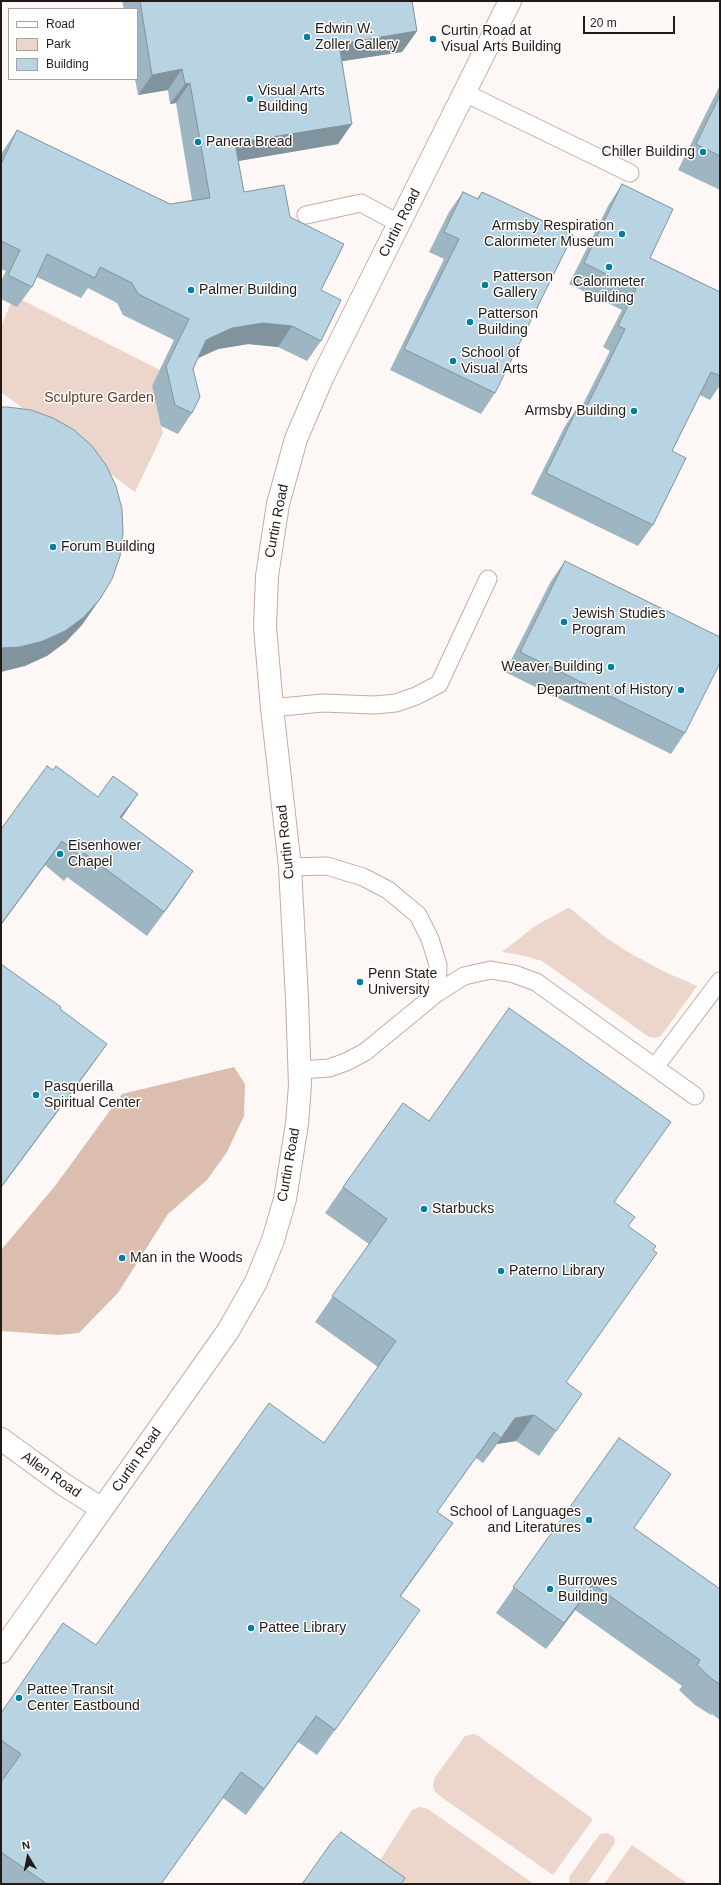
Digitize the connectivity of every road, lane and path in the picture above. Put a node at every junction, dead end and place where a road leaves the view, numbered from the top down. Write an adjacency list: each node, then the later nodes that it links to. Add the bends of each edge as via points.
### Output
1 (510, 1): 2 (street, Curtin Road)
2 (465, 93): 3 (lane); 5 (street, Curtin Road)
3 (630, 173)
4 (306, 214): 5 (lane, via 361,203)
5 (400, 224): 7 (street, Curtin Road, via 323,376 296,439 278,504 267,576 265,627)
6 (488, 579): 7 (lane, via 439,684 396,703 322,703)
7 (272, 708): 8 (street, Curtin Road)
8 (290, 867): 10 (lane, via 327,866 363,877 388,890 418,915 430,939 438,965); 12 (street, Curtin Road)
9 (720, 981): 11 (lane)
10 (437, 993): 11 (lane, via 464,976 491,970 514,974 536,982); 12 (lane, via 365,1052 329,1068)
11 (655, 1067): 13 (lane)
12 (300, 1070): 15 (street, Curtin Road, via 297,1124 285,1199 273,1240 256,1282 228,1331)
13 (695, 1096)
14 (1, 1439): 15 (street, Allen Road)
15 (102, 1509): 16 (street, Curtin Road)
16 (1, 1652)

